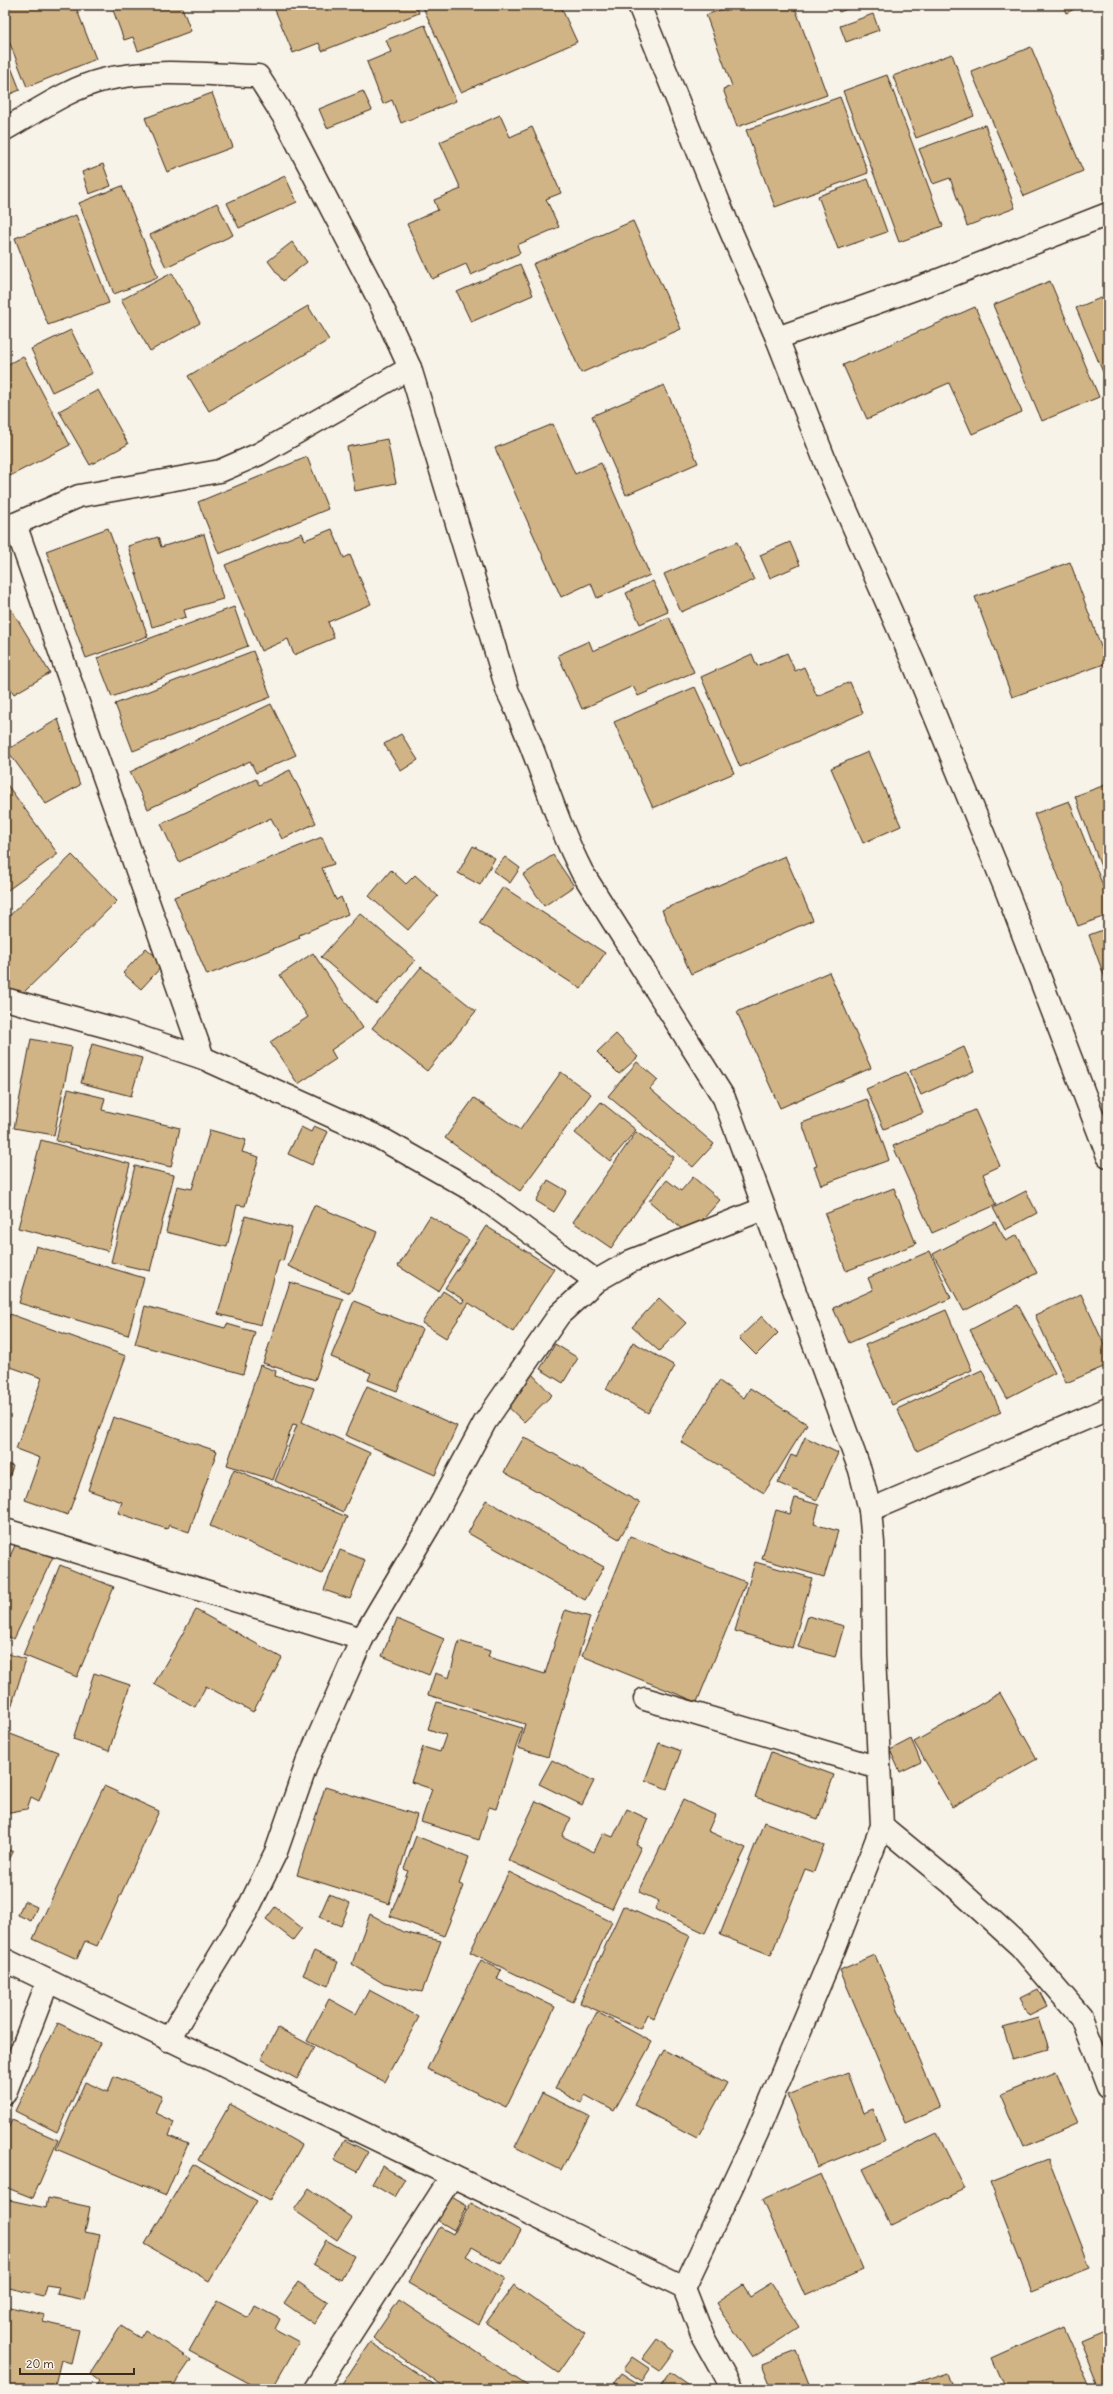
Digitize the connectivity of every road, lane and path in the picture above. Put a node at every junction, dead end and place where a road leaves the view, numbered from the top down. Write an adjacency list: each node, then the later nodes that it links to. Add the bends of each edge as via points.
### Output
1 (638, 5): 4 (street)
2 (5, 129): 5 (street, via 79,89 102,80 140,74 258,76 284,117 316,177 377,296)
3 (1108, 214): 4 (street, via 934,282)
4 (777, 338): 9 (street, via 829,471 914,664 998,870)
5 (410, 368): 6 (street, via 259,454 220,471 79,496); 10 (street, via 508,692 522,719 566,843 724,1098)
6 (10, 527): 8 (street)
7 (5, 999): 8 (street, via 120,1030)
8 (203, 1058): 11 (street, via 400,1149 472,1190)
9 (1108, 1156)
10 (763, 1209): 11 (street, via 631,1261); 13 (street, via 860,1470)
11 (596, 1281): 15 (street, via 559,1315 485,1422 429,1526)
12 (1108, 1409): 13 (street)
13 (870, 1510): 17 (street, via 874,1542 874,1656)
14 (5, 1530): 15 (street)
15 (362, 1639): 21 (street, via 307,1763 273,1859 248,1911)
16 (645, 1699): 17 (street)
17 (878, 1768): 18 (street)
18 (882, 1826): 22 (street, via 950,1882 1021,1947 1081,2017); 25 (street, via 758,2133)
19 (5, 1960): 20 (street)
20 (48, 1980): 21 (street); 23 (street)
21 (168, 2040): 24 (street)
22 (1108, 2087)
23 (5, 2094)
24 (452, 2176): 25 (street); 26 (street)
25 (684, 2288): 27 (street, via 703,2337)
26 (315, 2389)
27 (732, 2389)

